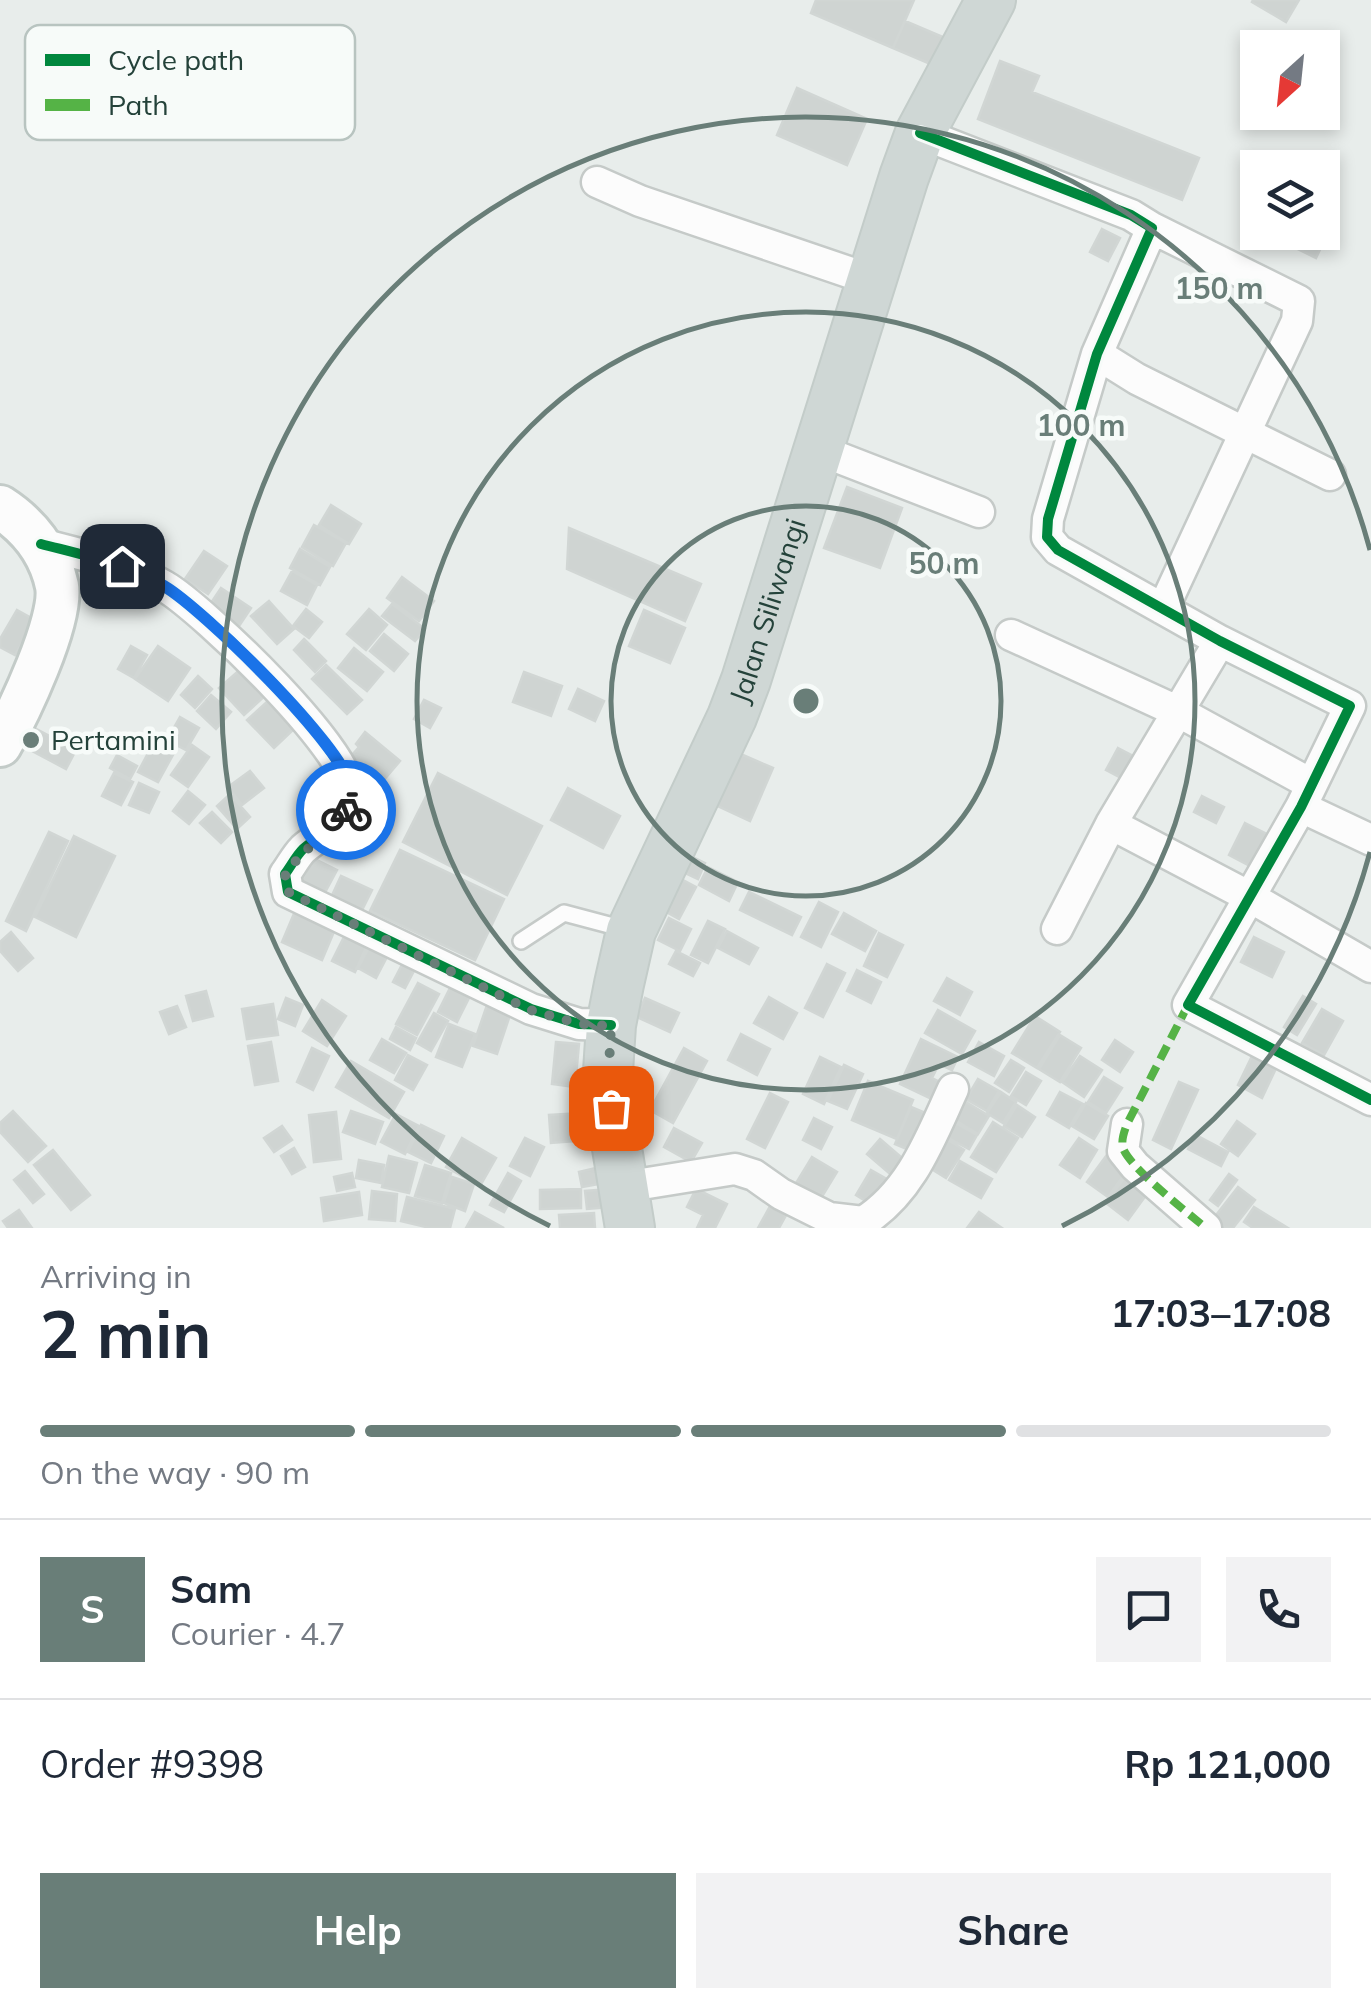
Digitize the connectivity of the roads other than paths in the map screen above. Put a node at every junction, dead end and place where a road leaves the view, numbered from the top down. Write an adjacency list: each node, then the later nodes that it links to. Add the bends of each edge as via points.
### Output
1 (991, 0): 2 (main road, Jalan Siliwangi)
2 (920, 133): 4 (street); 5 (main road, Jalan Siliwangi)
3 (597, 182): 5 (street)
4 (1152, 228): 6 (street); 7 (street, via 1299,300 1297,321)
5 (872, 280): 8 (main road, Jalan Siliwangi)
6 (1097, 354): 7 (street); 13 (street, via 1047,537 1058,550)
7 (1246, 433): 9 (street); 13 (street)
8 (819, 450): 11 (street); 24 (main road, Jalan Siliwangi, via 732,716)
9 (1330, 475)
10 (0, 507): 12 (street)
11 (979, 512)
12 (41, 544): 18 (street, via 58,589 53,621); 27 (street, via 166,586 235,642 329,746 344,768 351,799 285,874 288,892 530,1010)
13 (1163, 609): 15 (street)
14 (1011, 635): 17 (street)
15 (1220, 641): 16 (street); 17 (street)
16 (1361, 711): 19 (street)
17 (1180, 712): 19 (street); 20 (street)
18 (0, 744)
19 (1306, 796): 21 (street); 22 (street)
20 (1111, 824): 22 (street); 23 (street)
21 (1371, 840)
22 (1250, 897): 26 (street); 29 (street, via 1188,1006)
23 (1057, 929)
24 (632, 931): 25 (lane, via 564,912); 27 (main road, Jalan Siliwangi)
25 (521, 941)
26 (1371, 967)
27 (611, 1026): 31 (main road, Jalan Siliwangi, via 608,1087)
28 (953, 1088): 31 (street, via 894,1201 863,1222 829,1218 735,1169)
29 (1371, 1100)
30 (1127, 1124): 32 (street, via 1124,1151 1135,1166)
31 (627, 1207)
32 (1206, 1228)

